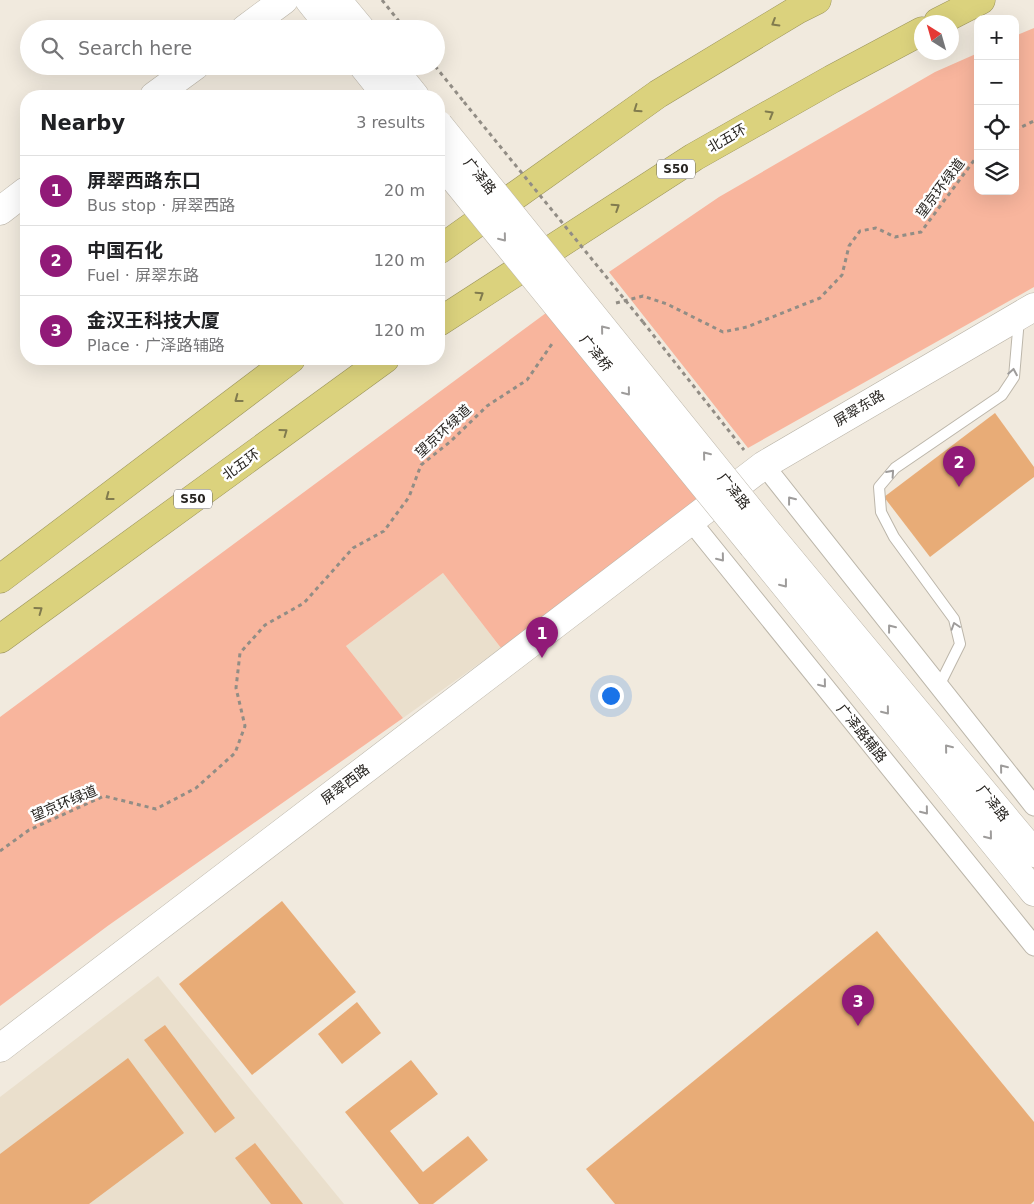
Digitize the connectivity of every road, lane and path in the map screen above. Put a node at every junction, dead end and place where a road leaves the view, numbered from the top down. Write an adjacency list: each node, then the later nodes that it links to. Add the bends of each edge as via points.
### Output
1 (309, 0): 9 (main road)
2 (337, 0): 10 (main road)
3 (382, 0): 11 (path)
4 (817, 0): 27 (highway, one-way to 27, via 658,94)
5 (981, 0): 7 (highway)
6 (278, 2): 8 (main road)
7 (952, 15)
8 (257, 20)
9 (325, 20)
10 (354, 20)
11 (398, 20)
12 (914, 35): 30 (highway, 北五环 / S50, one-way to 12, via 694,157)
13 (183, 75): 17 (main road)
14 (370, 75): 18 (main road)
15 (398, 75): 19 (main road)
16 (442, 75): 34 (path, bridge)
17 (162, 90)
18 (382, 90)
19 (410, 90)
20 (1034, 121): 21 (path)
21 (1019, 128)
22 (445, 133): 36 (main road, 广泽路, one-way to 22, bridge)
23 (974, 160): 28 (path, 望京环绿道, via 921,232 895,237 876,228 860,231 849,246 842,276 820,298 747,328 722,332 668,304 643,296)
24 (445, 167): 36 (main road, 广泽桥, one-way to 36, bridge)
25 (20, 196): 26 (main road)
26 (0, 211)
27 (445, 246)
28 (612, 304)
29 (1027, 311): 34 (main road, 屏翠东路); 39 (lane, one-way to 29, via 960,644 954,619 894,537 881,512 879,487 895,468 1002,395 1014,377)
30 (445, 318)
31 (560, 334): 41 (path, 望京环绿道, via 526,380 487,406 420,465 409,497 384,530 353,548 304,603 265,625 240,653 236,688 245,726 235,753 196,788 156,809 104,796 30,830)
32 (283, 365): 37 (highway, one-way to 37)
33 (377, 365): 38 (highway, 北五环 / S50, one-way to 33)
34 (761, 467): 35 (main road, 屏翠东路); 39 (street, one-way to 34)
35 (690, 520): 44 (street, 广泽路辅路, one-way to 44); 45 (main road, 屏翠西路)
36 (761, 540): 42 (main road, 广泽路, one-way to 36); 43 (main road, 广泽路, one-way to 43)
37 (0, 579)
38 (0, 639)
39 (939, 686): 40 (street, one-way to 39)
40 (1034, 806)
41 (0, 851)
42 (1034, 853)
43 (1034, 892)
44 (1034, 946)
45 (0, 1048)

